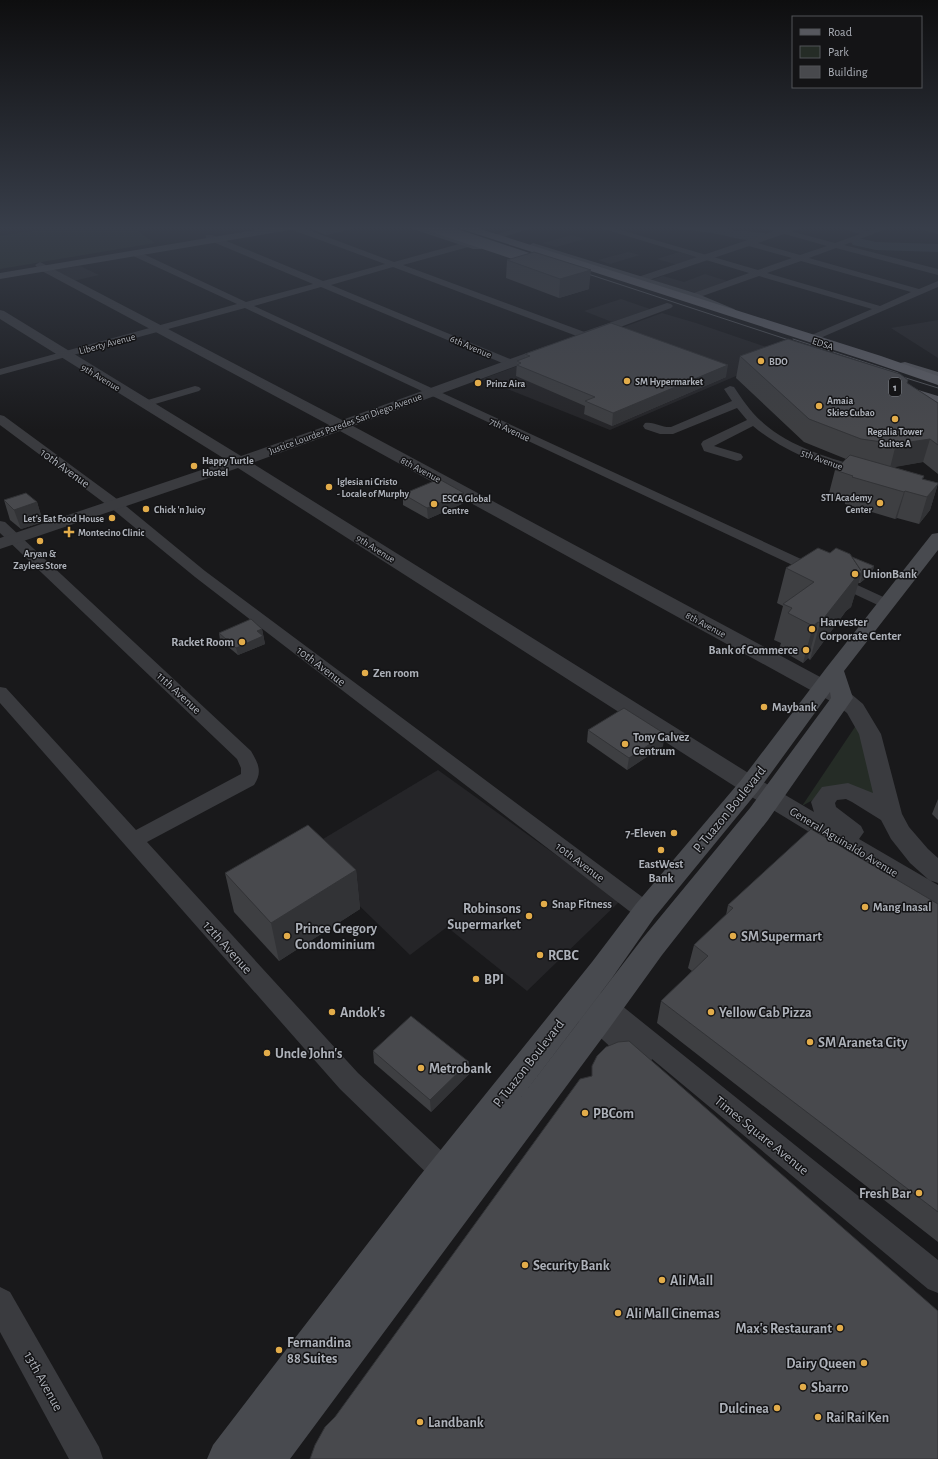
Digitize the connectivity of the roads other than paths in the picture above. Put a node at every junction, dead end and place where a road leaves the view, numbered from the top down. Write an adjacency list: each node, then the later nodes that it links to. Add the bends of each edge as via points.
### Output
1 (94, 294): 19 (street, 8th Avenue)
2 (220, 294): 13 (street, 7th Avenue)
3 (287, 294): 13 (street, Liberty Avenue)
4 (347, 294): 24 (street, 6th Avenue)
5 (473, 294): 20 (street)
6 (673, 294): 18 (highway, EDSA / 1)
7 (688, 294): 11 (main road, EDSA / 1)
8 (699, 294): 11 (street)
9 (833, 294): 15 (street)
10 (916, 294): 15 (street)
11 (694, 296): 18 (main road, EDSA / 1)
12 (650, 301): 14 (highway)
13 (245, 306): 19 (street, Liberty Avenue); 31 (street, 7th Avenue)
14 (667, 306): 16 (highway); 20 (street, Justice Lourdes Paredes San Diego Avenue)
15 (881, 308): 21 (street)
16 (680, 311)
17 (0, 314): 22 (street, 9th Avenue)
18 (748, 318): 21 (highway, EDSA / 1)
19 (159, 329): 22 (street, Liberty Avenue); 38 (street, 8th Avenue)
20 (586, 336): 24 (street, Justice Lourdes Paredes San Diego Avenue)
21 (811, 338): 23 (highway, EDSA / 1)
22 (65, 355): 25 (street, Liberty Avenue); 35 (street, 9th Avenue)
23 (876, 359): 26 (main road, EDSA / 1); 27 (highway, EDSA / 1)
24 (511, 363): 31 (street, Justice Lourdes Paredes San Diego Avenue)
25 (0, 372)
26 (938, 376)
27 (938, 381)
28 (893, 382): 32 (highway, 1); 33 (main road, 1)
29 (195, 389): 35 (street)
30 (730, 389): 34 (street, 5th Avenue)
31 (431, 392): 38 (street, Justice Lourdes Paredes San Diego Avenue); 48 (street, 7th Avenue)
32 (938, 393)
33 (938, 400)
34 (738, 403): 37 (street, 5th Avenue); 39 (street, via 673,430 664,431)
35 (145, 404): 41 (street, 9th Avenue)
36 (0, 419): 43 (street, 10th Avenue)
37 (753, 421): 40 (street, via 708,444 708,448); 42 (street, 5th Avenue, via 773,437 801,451 844,467)
38 (340, 425): 41 (street, Justice Lourdes Paredes San Diego Avenue); 49 (street, 8th Avenue)
39 (649, 426)
40 (737, 457)
41 (240, 462): 43 (street, Justice Lourdes Paredes San Diego Avenue); 52 (street, 9th Avenue)
42 (873, 474)
43 (116, 505): 46 (street, Justice Lourdes Paredes San Diego Avenue); 58 (street, 10th Avenue, via 200,574)
44 (0, 525): 46 (street, 11th Avenue)
45 (938, 538): 48 (main road, P. Tuazon Boulevard)
46 (16, 539): 47 (street, Justice Lourdes Paredes San Diego Avenue); 54 (street, 11th Avenue, via 244,755 251,769 247,780)
47 (0, 544)
48 (887, 604): 49 (main road, P. Tuazon Boulevard)
49 (828, 679): 51 (street); 52 (main road, P. Tuazon Boulevard)
50 (0, 692): 54 (street, 12th Avenue)
51 (842, 698): 52 (main road, P. Tuazon Boulevard); 53 (street, via 855,709 870,734)
52 (761, 791): 55 (street, General Aguinaldo Avenue); 58 (main road, P. Tuazon Boulevard); 59 (main road, P. Tuazon Boulevard, via 652,947)
53 (890, 814): 55 (street, via 867,799 848,791 830,793 823,802 825,811 863,841); 56 (street, via 900,833 919,856)
54 (133, 840): 61 (street, 12th Avenue, via 349,1081)
55 (888, 868): 57 (street, General Aguinaldo Avenue)
56 (938, 873)
57 (938, 898)
58 (644, 911): 59 (main road, P. Tuazon Boulevard)
59 (591, 1007): 60 (street, Times Square Avenue); 61 (main road, P. Tuazon Boulevard); 62 (street, Times Square Avenue)
60 (769, 1171)
61 (456, 1181): 65 (main road, P. Tuazon Boulevard); 66 (main road, P. Tuazon Boulevard)
62 (938, 1279)
63 (0, 1302): 64 (street, 13th Avenue)
64 (87, 1459)
65 (227, 1459)
66 (265, 1459)

